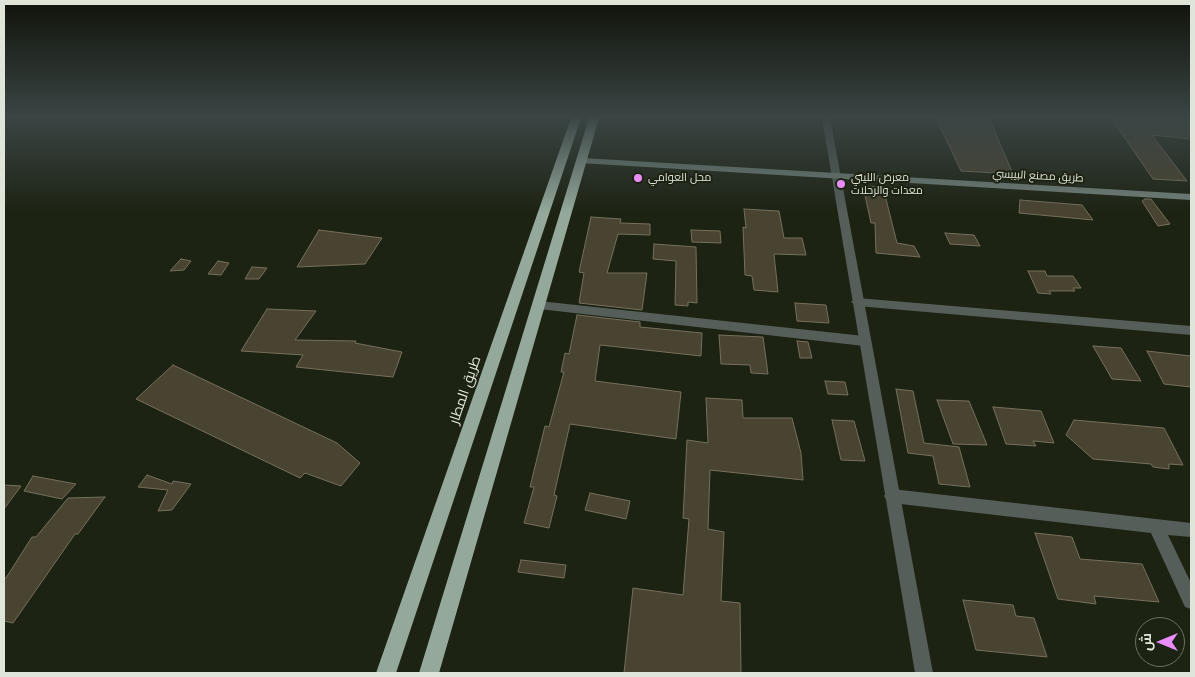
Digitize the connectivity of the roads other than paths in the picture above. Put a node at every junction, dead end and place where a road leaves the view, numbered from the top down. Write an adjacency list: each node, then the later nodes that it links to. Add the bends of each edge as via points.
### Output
1 (565, 150): 15 (highway, طريق المطار)
2 (586, 150): 4 (highway)
3 (831, 150): 5 (street)
4 (583, 161): 5 (main road, طريق مصنع البيبسي); 8 (highway)
5 (835, 177): 6 (main road, طريق مصنع البيبسي); 7 (street)
6 (1191, 197)
7 (857, 302): 9 (street); 10 (street)
8 (539, 305): 10 (street); 16 (highway)
9 (1191, 331)
10 (864, 341): 11 (street)
11 (892, 496): 12 (street); 17 (street)
12 (1156, 526): 13 (street); 14 (street)
13 (1191, 530)
14 (1191, 601)
15 (386, 673)
16 (429, 673)
17 (924, 673)

